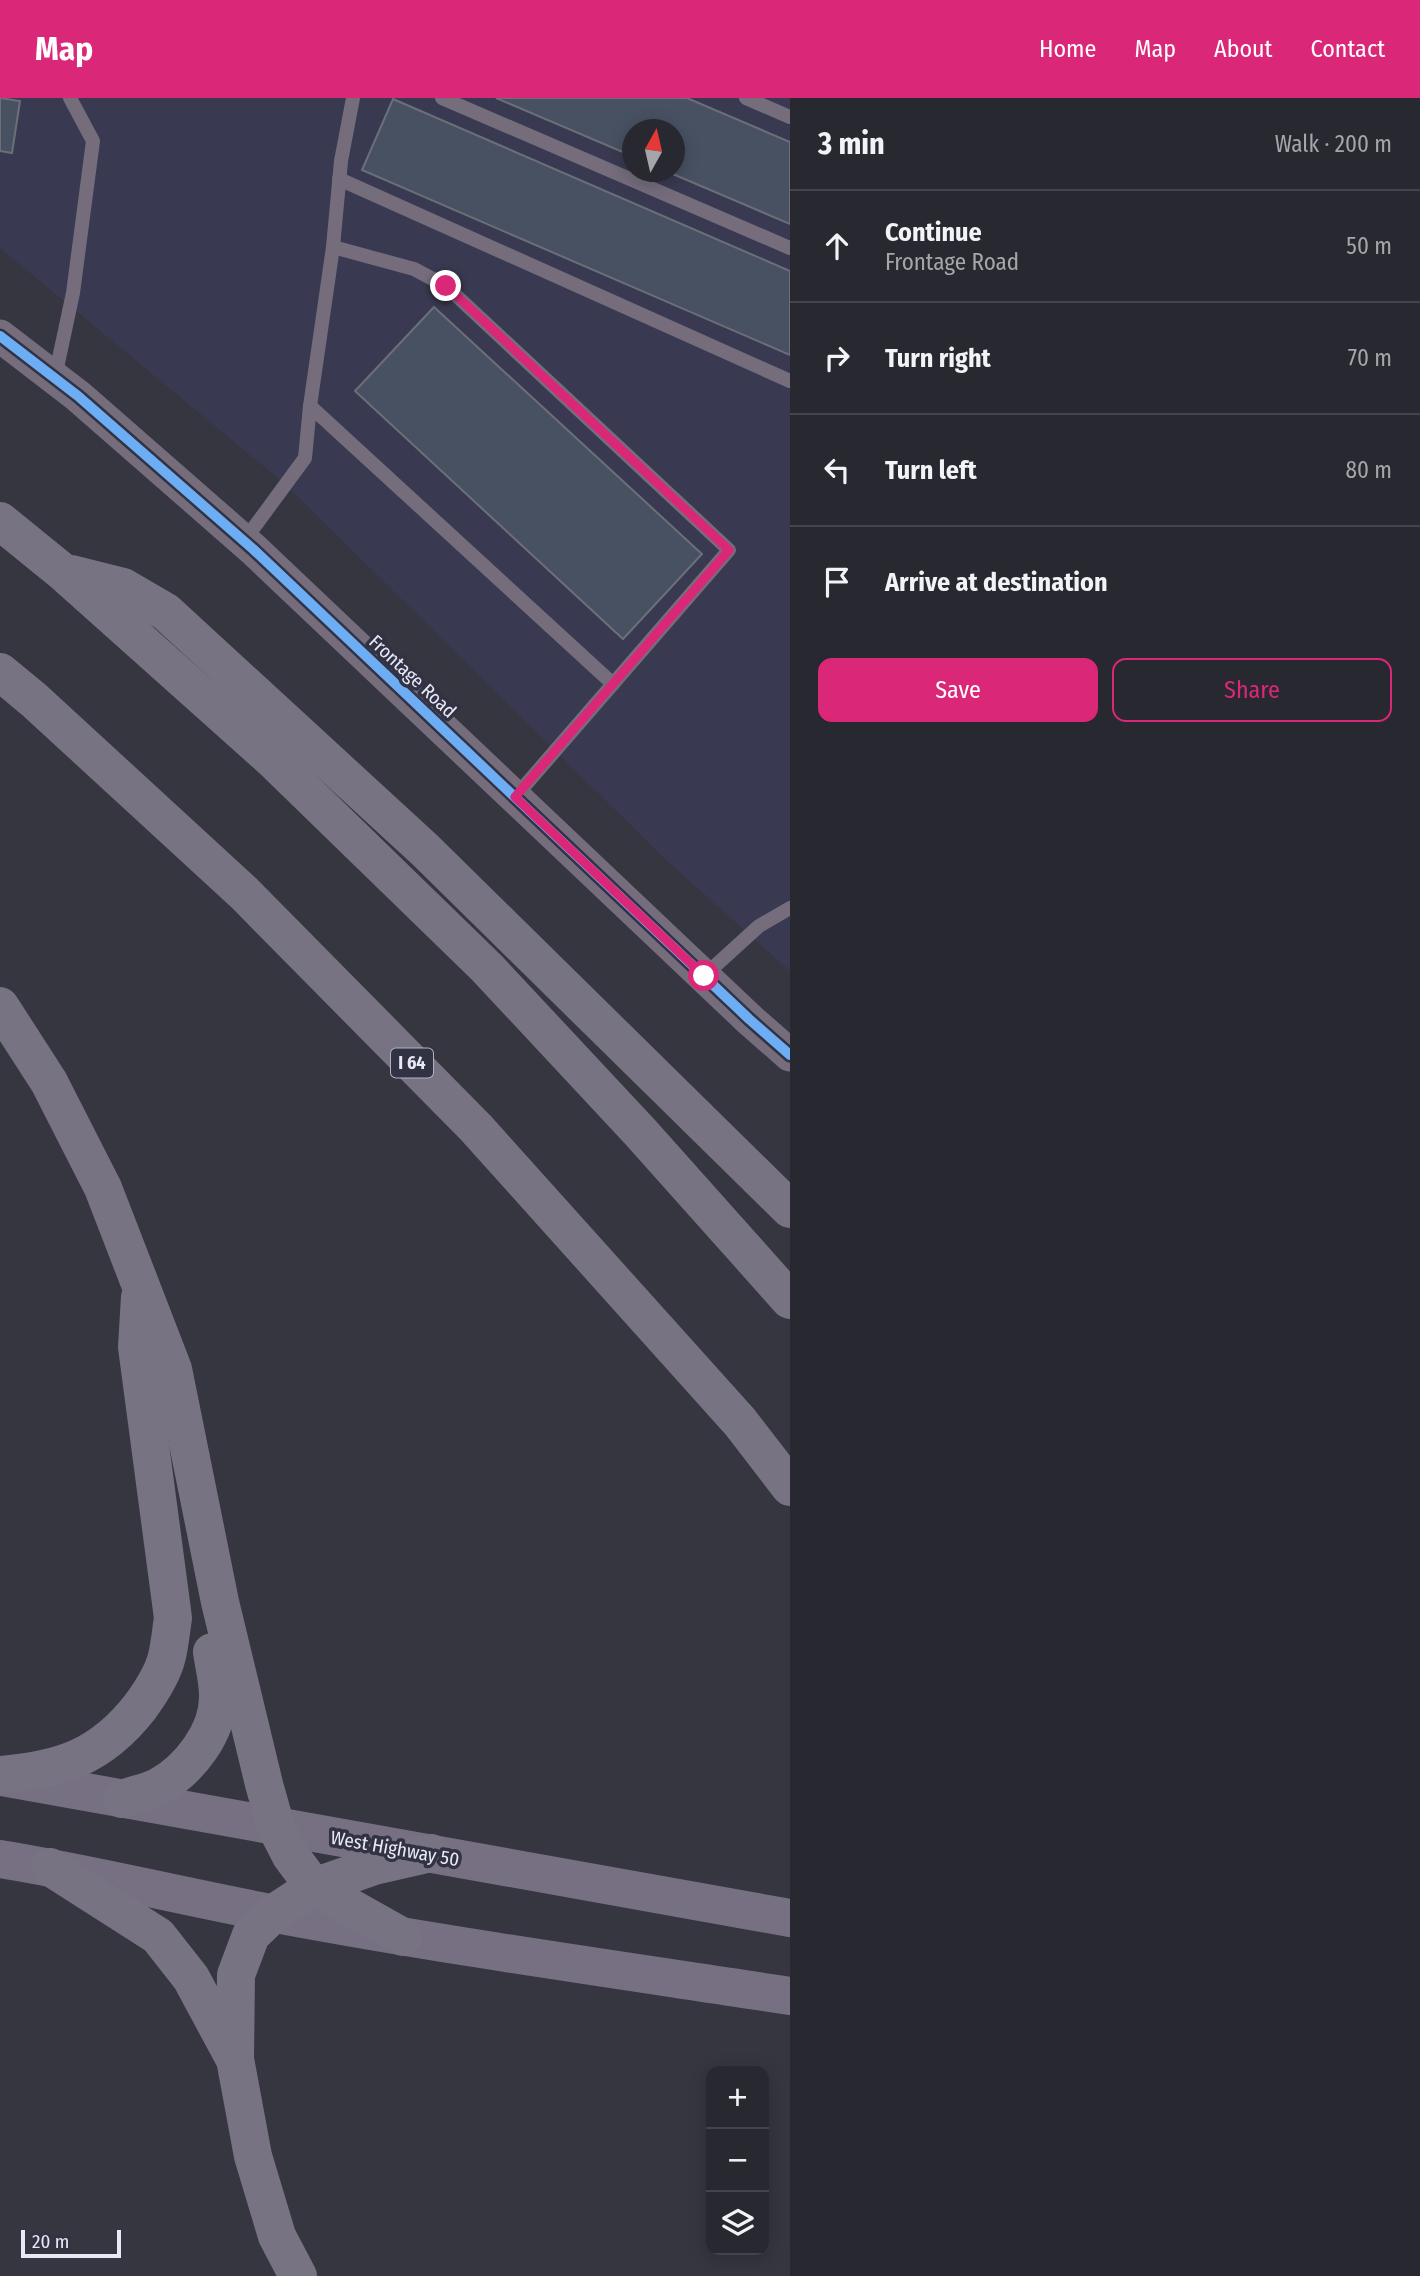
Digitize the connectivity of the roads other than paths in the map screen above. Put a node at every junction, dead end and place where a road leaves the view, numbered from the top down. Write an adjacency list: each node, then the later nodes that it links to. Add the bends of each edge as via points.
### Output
1 (69, 98): 10 (lane, via 93,141 73,293)
2 (353, 98): 6 (lane)
3 (442, 98): 8 (lane)
4 (746, 98): 5 (lane)
5 (790, 117)
6 (339, 180): 7 (lane); 11 (lane)
7 (333, 247): 12 (lane); 17 (lane, via 414,269 446,286 729,550)
8 (790, 247)
9 (0, 336): 10 (street, Frontage Road)
10 (55, 379): 14 (street, Frontage Road)
11 (790, 381)
12 (310, 406): 14 (lane, via 304,458); 17 (lane)
13 (0, 521): 15 (highway)
14 (244, 541): 18 (street, Frontage Road)
15 (64, 573): 23 (highway, via 123,587 166,612 425,849); 25 (highway, via 271,758 487,968)
16 (0, 672): 26 (highway, I 64, via 244,893 476,1128 740,1422)
17 (613, 684): 18 (lane)
18 (515, 797): 20 (street, Frontage Road)
19 (790, 908): 20 (lane, via 759,926)
20 (704, 976): 22 (street, Frontage Road)
21 (0, 1006): 24 (highway, via 49,1082 103,1188)
22 (790, 1055)
23 (790, 1209)
24 (141, 1284): 27 (highway, via 173,1369); 28 (highway, via 136,1347 173,1618 167,1658 152,1692 110,1739 77,1759 37,1772)
25 (790, 1300)
26 (790, 1487)
27 (220, 1602): 29 (highway, via 212,1646 218,1697 210,1732 197,1752 158,1787); 31 (highway)
28 (0, 1776): 29 (main road, West Highway 50)
29 (122, 1799): 30 (main road, via 61,1805); 31 (main road, West Highway 50)
30 (0, 1802)
31 (276, 1827): 32 (main road, West Highway 50); 35 (highway)
32 (430, 1853): 35 (highway); 37 (main road, West Highway 50)
33 (0, 1859): 34 (main road)
34 (50, 1867): 36 (main road); 40 (highway, via 158,1936 191,1978)
35 (314, 1887): 36 (highway); 38 (highway)
36 (274, 1913): 38 (main road); 40 (highway, via 251,1935 236,1975)
37 (790, 1918)
38 (403, 1937): 39 (main road)
39 (790, 1996)
40 (235, 2059): 41 (highway, via 253,2156 277,2236)
41 (298, 2276)

